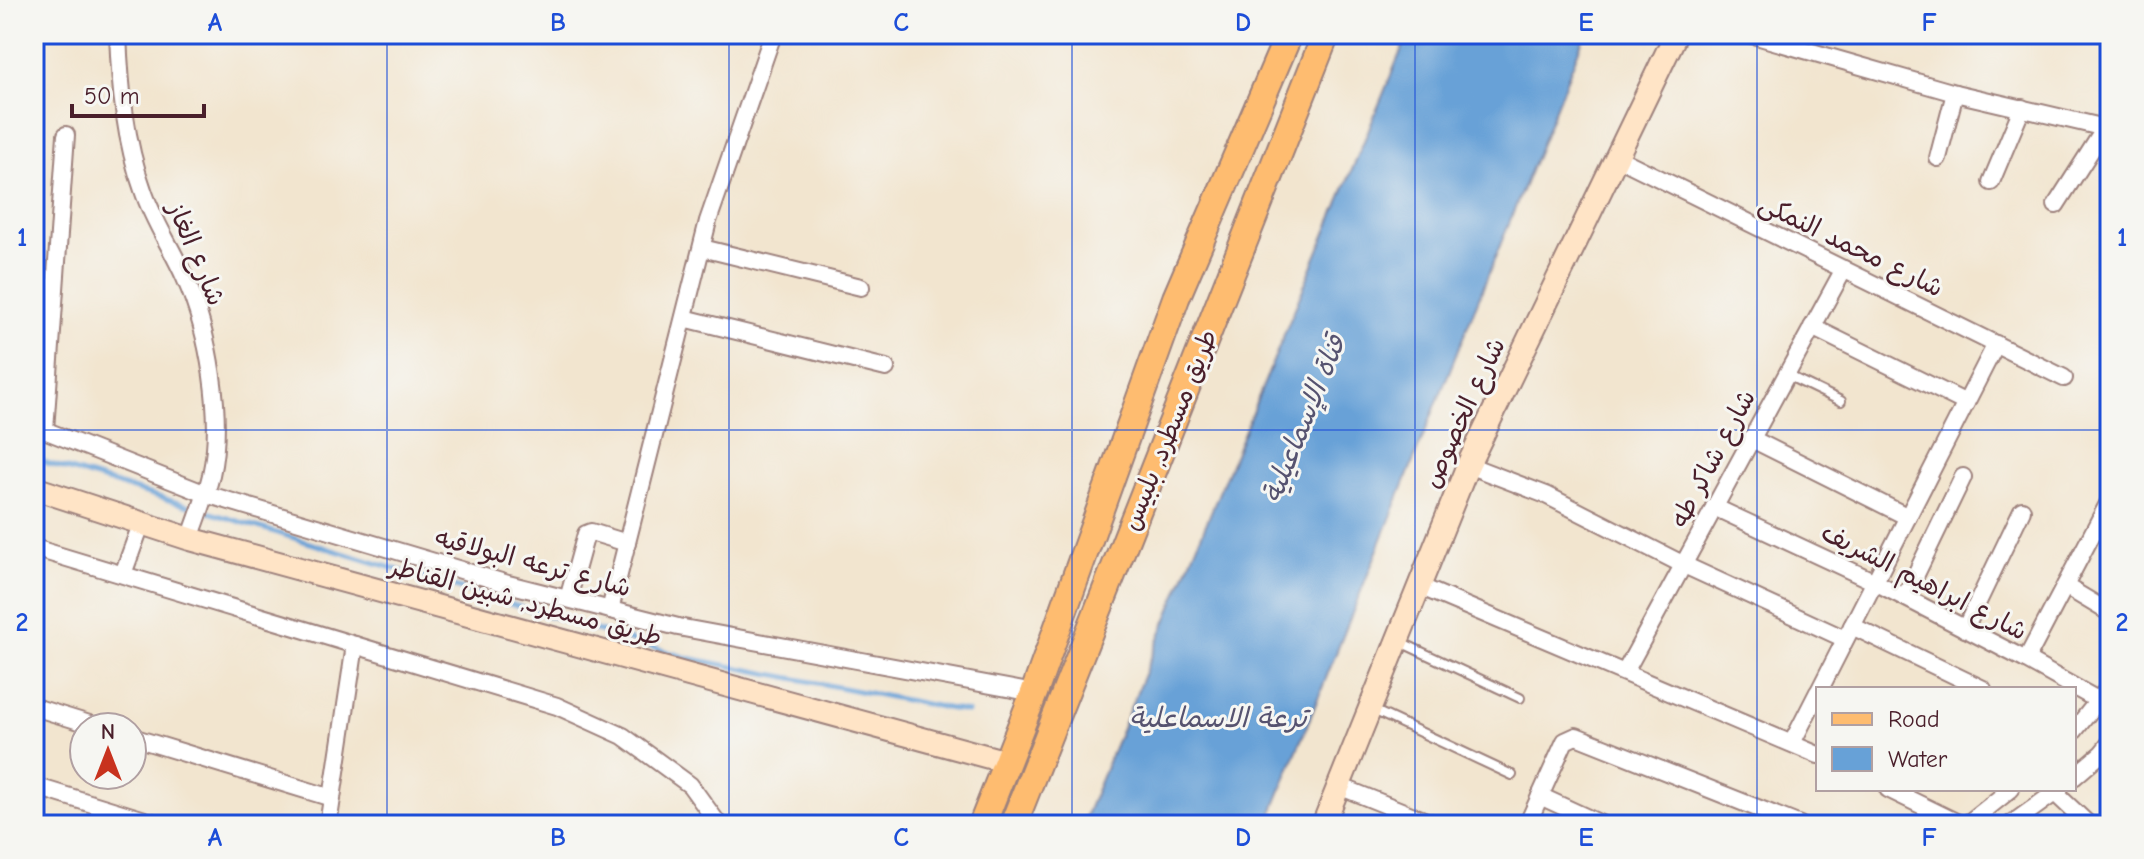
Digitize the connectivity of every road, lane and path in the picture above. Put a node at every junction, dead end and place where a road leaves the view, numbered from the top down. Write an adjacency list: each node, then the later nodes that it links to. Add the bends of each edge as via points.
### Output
1 (118, 34): 31 (street, شارع الغاز, via 134,164 185,279 208,356 216,431)
2 (773, 34): 15 (street)
3 (1289, 34): 60 (main road, طريق مسطرد, بلبيس, via 1176,298)
4 (1326, 34): 86 (main road, طريق مسطرد, بلبيس)
5 (1676, 34): 11 (main road, شارع الخصوص)
6 (1749, 34): 7 (street)
7 (1955, 93): 8 (street); 12 (street)
8 (2022, 108): 9 (street); 13 (street)
9 (2109, 125): 14 (street)
10 (66, 135): 26 (street)
11 (1616, 157): 16 (street, شارع محمد النمكى); 28 (main road, شارع الخصوص)
12 (1938, 158)
13 (1991, 182)
14 (2056, 205)
15 (702, 248): 17 (street); 18 (street)
16 (1844, 269): 19 (street, شارع شاكر طه); 20 (street, شارع محمد النمكى)
17 (861, 287)
18 (684, 318): 21 (street); 38 (street)
19 (1812, 327): 22 (street, شارع شاكر طه); 25 (street)
20 (1996, 344): 23 (street, شارع محمد النمكى); 25 (street)
21 (886, 368)
22 (1786, 375): 24 (lane); 27 (street, شارع شاكر طه)
23 (2064, 378)
24 (1841, 401)
25 (1966, 403): 35 (street)
26 (40, 428): 31 (street, شارع ترعه البولاقيه)
27 (1752, 439): 33 (street, شارع شاكر طه); 35 (street)
28 (1468, 465): 40 (street, via 1546,495); 43 (main road, شارع الخصوص)
29 (1963, 477): 45 (street)
30 (34, 488): 36 (main road, طريق مسطرد, شبين القناطر)
31 (206, 494): 37 (street, شارع الغاز); 46 (street, شارع ترعه البولاقيه)
32 (2109, 502): 44 (street)
33 (1714, 507): 40 (street, شارع شاكر طه); 42 (street, شارع ابراهيم الشريف)
34 (2022, 510): 49 (street)
35 (1908, 517): 42 (street)
36 (142, 522): 37 (main road, طريق مسطرد, شبين القناطر); 41 (street)
37 (190, 539): 72 (main road, طريق مسطرد, شبين القناطر)
38 (627, 543): 46 (street, via 586,534); 47 (street)
39 (34, 548): 41 (street)
40 (1684, 565): 50 (street); 54 (street, شارع شاكر طه)
41 (123, 574): 52 (street)
42 (1875, 582): 45 (street, شارع ابراهيم الشريف); 50 (street)
43 (1419, 586): 51 (main road, شارع الخصوص); 54 (street)
44 (2065, 586): 48 (street); 53 (street)
45 (1905, 597): 49 (street, شارع ابراهيم الشريف)
46 (568, 599): 47 (street, شارع ترعه البولاقيه)
47 (610, 610): 60 (street, شارع ترعه البولاقيه)
48 (2110, 613)
49 (1965, 629): 53 (street, شارع ابراهيم الشريف)
50 (1849, 632): 56 (street); 57 (street)
51 (1398, 640): 62 (lane); 65 (main road, شارع الخصوص)
52 (355, 645): 81 (street); 84 (street, via 557,706 623,736 690,785)
53 (2026, 660): 58 (street, شارع ابراهيم الشريف)
54 (1625, 672): 69 (street)
55 (2110, 686): 63 (street)
56 (1821, 687)
57 (1978, 687)
58 (2074, 687)
59 (2076, 688): 63 (street, شارع ابراهيم الشريف)
60 (1034, 693): 72 (main road, طريق مسطرد, بلبيس)
61 (1816, 696): 69 (street)
62 (1520, 698)
63 (2105, 704): 67 (street)
64 (34, 707): 66 (street)
65 (1370, 709): 73 (lane); 76 (main road, شارع الخصوص)
66 (68, 717)
67 (2076, 729)
68 (148, 742): 81 (street)
69 (1792, 743): 71 (street)
70 (2107, 751): 74 (street)
71 (1816, 754)
72 (1007, 762): 85 (main road, طريق مسطرد, بلبيس)
73 (1512, 775)
74 (2076, 775)
75 (34, 786): 82 (street)
76 (1339, 786): 87 (main road, شارع الخصوص); 88 (street)
77 (1893, 791): 92 (street)
78 (2008, 791): 92 (street)
79 (2058, 791): 93 (street); 94 (street)
80 (1540, 796): 89 (street); 90 (street); 91 (street, via 1565,741 1576,736)
81 (332, 798): 83 (street)
82 (161, 825)
83 (328, 825)
84 (719, 825)
85 (982, 825)
86 (1013, 825)
87 (1323, 825)
88 (1436, 825)
89 (1527, 825)
90 (1603, 825)
91 (1800, 825)
92 (1964, 825)
93 (2010, 825)
94 (2089, 825)

